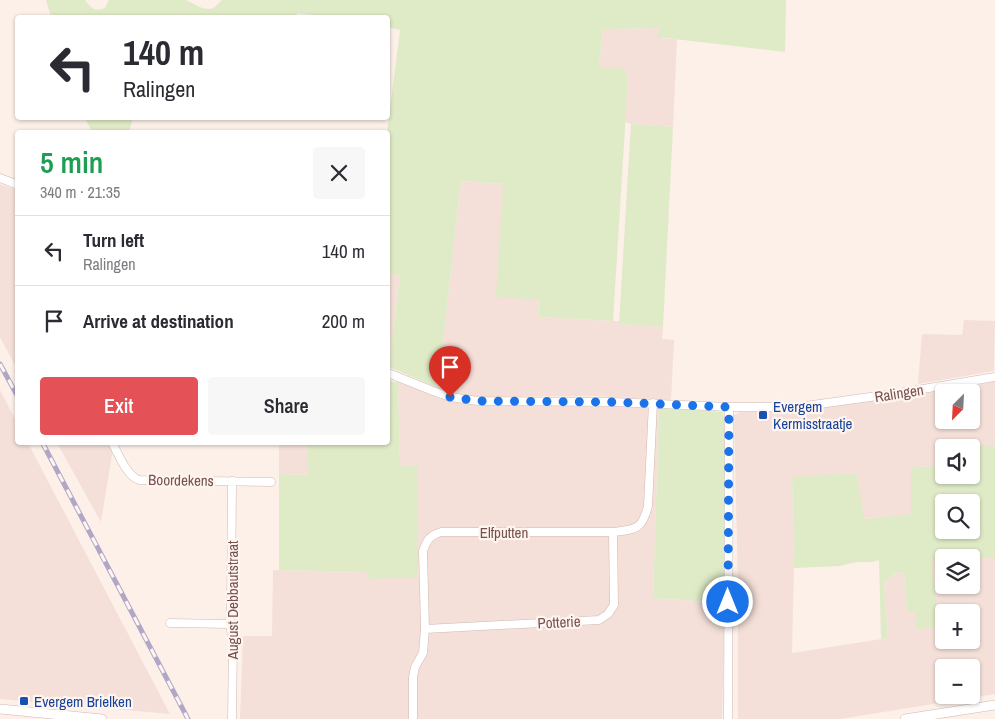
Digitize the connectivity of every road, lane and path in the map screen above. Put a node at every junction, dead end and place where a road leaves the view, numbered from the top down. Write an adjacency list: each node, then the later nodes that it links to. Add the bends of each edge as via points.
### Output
1 (0, 178): 2 (street)
2 (15, 184)
3 (390, 373): 5 (street, Ralingen, via 432,392 465,400)
4 (995, 377): 6 (street, Ralingen, via 798,407)
5 (652, 403): 6 (street, Ralingen); 10 (street, Elfputten, via 646,517 633,529)
6 (729, 407): 19 (street)
7 (114, 445): 8 (street, Boordekens, via 130,474 139,480)
8 (232, 481): 9 (street, Boordekens); 12 (street, August Debbautstraat)
9 (271, 482)
10 (613, 532): 13 (street, Potterie, via 614,605 599,620); 13 (street, Elfputten, via 441,532 433,535 426,541 423,551)
11 (170, 623): 12 (street)
12 (230, 624): 17 (street, August Debbautstraat, via 233,642)
13 (425, 629): 18 (street, Elfputten, via 422,653 413,677)
14 (995, 705): 20 (street)
15 (0, 709): 16 (street)
16 (102, 719)
17 (232, 719)
18 (413, 719)
19 (728, 719)
20 (905, 719)

